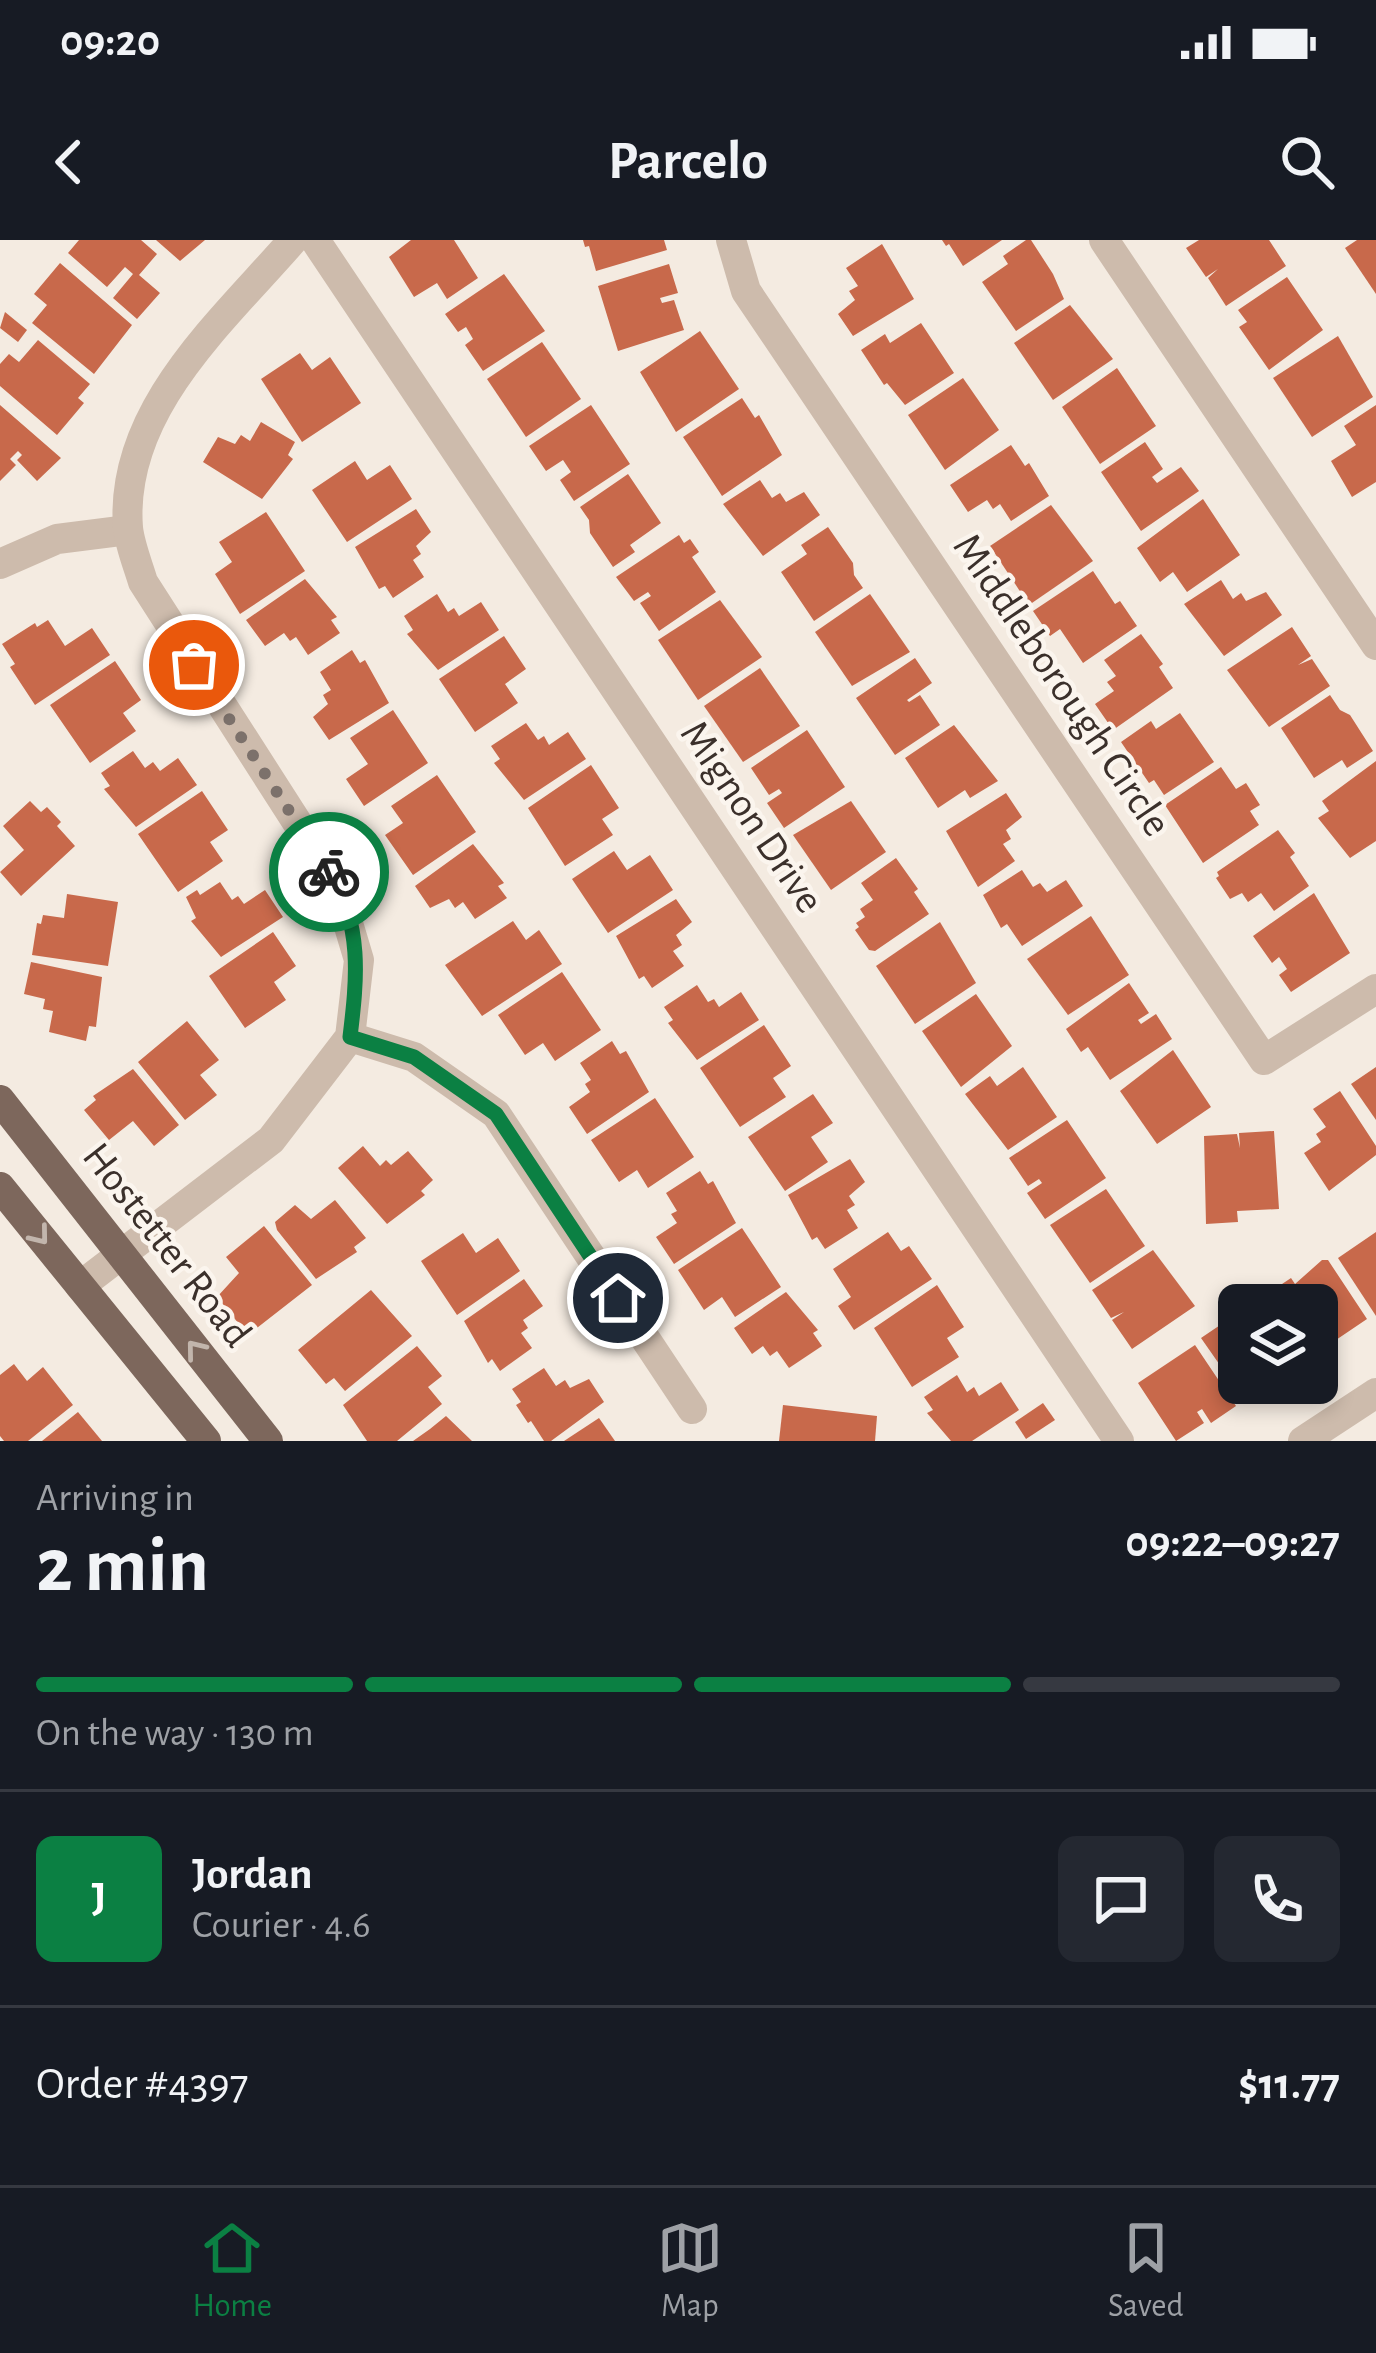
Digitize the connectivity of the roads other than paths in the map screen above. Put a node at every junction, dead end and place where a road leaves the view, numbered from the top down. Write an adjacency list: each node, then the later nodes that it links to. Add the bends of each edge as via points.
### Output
1 (293, 240): 5 (street, via 173,379 133,460)
2 (315, 240): 18 (street, Mignon Drive)
3 (731, 240): 8 (street, Middleborough Circle, via 746,291 1264,1060)
4 (1104, 240): 7 (street)
5 (128, 530): 6 (street, via 57,539); 9 (street, via 143,582 336,883 359,960)
6 (0, 564)
7 (1376, 645)
8 (1376, 989)
9 (350, 1037): 12 (street, via 271,1140); 15 (street, via 414,1057 496,1114)
10 (0, 1100): 12 (main road, Hostetter Road)
11 (0, 1187): 13 (main road, one-way to 13)
12 (120, 1255): 13 (street); 17 (main road, Hostetter Road, one-way to 12)
13 (80, 1286): 16 (main road)
14 (1376, 1393): 19 (street)
15 (692, 1409)
16 (206, 1441)
17 (268, 1441)
18 (1119, 1441)
19 (1303, 1441)

